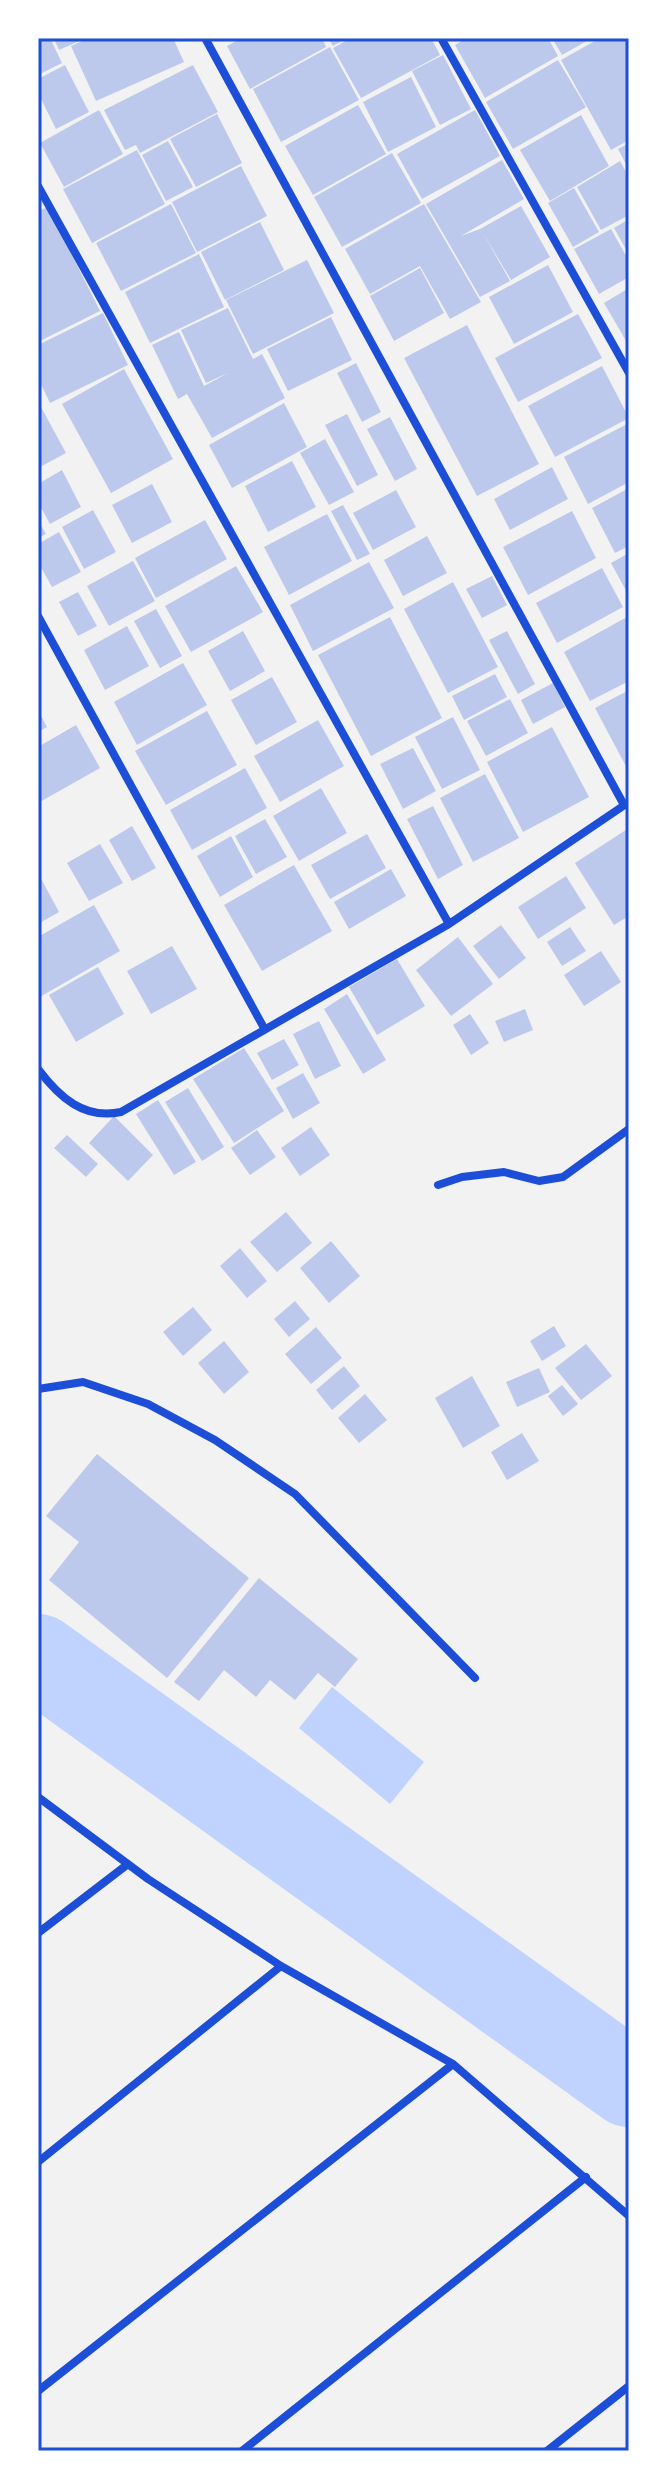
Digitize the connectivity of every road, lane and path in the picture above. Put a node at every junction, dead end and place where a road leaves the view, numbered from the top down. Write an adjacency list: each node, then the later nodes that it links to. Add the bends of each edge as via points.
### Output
1 (205, 38): 6 (street)
2 (441, 38): 4 (street)
3 (38, 186): 7 (street)
4 (629, 373)
5 (38, 616): 8 (street)
6 (626, 804): 7 (street)
7 (449, 924): 8 (street)
8 (264, 1028): 9 (street, via 159,1092 108,1115 73,1106)
9 (38, 1069)
10 (629, 1129): 11 (street, via 563,1177 539,1181 504,1172)
11 (438, 1185)
12 (38, 1389): 13 (street, via 83,1382 148,1404 215,1440 295,1494)
13 (475, 1678)
14 (38, 1797): 15 (street)
15 (128, 1864): 16 (street); 17 (street)
16 (38, 1933)
17 (281, 1966): 18 (street); 19 (street)
18 (453, 2064): 20 (street); 23 (street)
19 (38, 2162)
20 (586, 2177): 21 (street); 24 (street)
21 (629, 2216)
22 (629, 2386): 25 (street)
23 (38, 2391)
24 (242, 2451)
25 (547, 2451)

